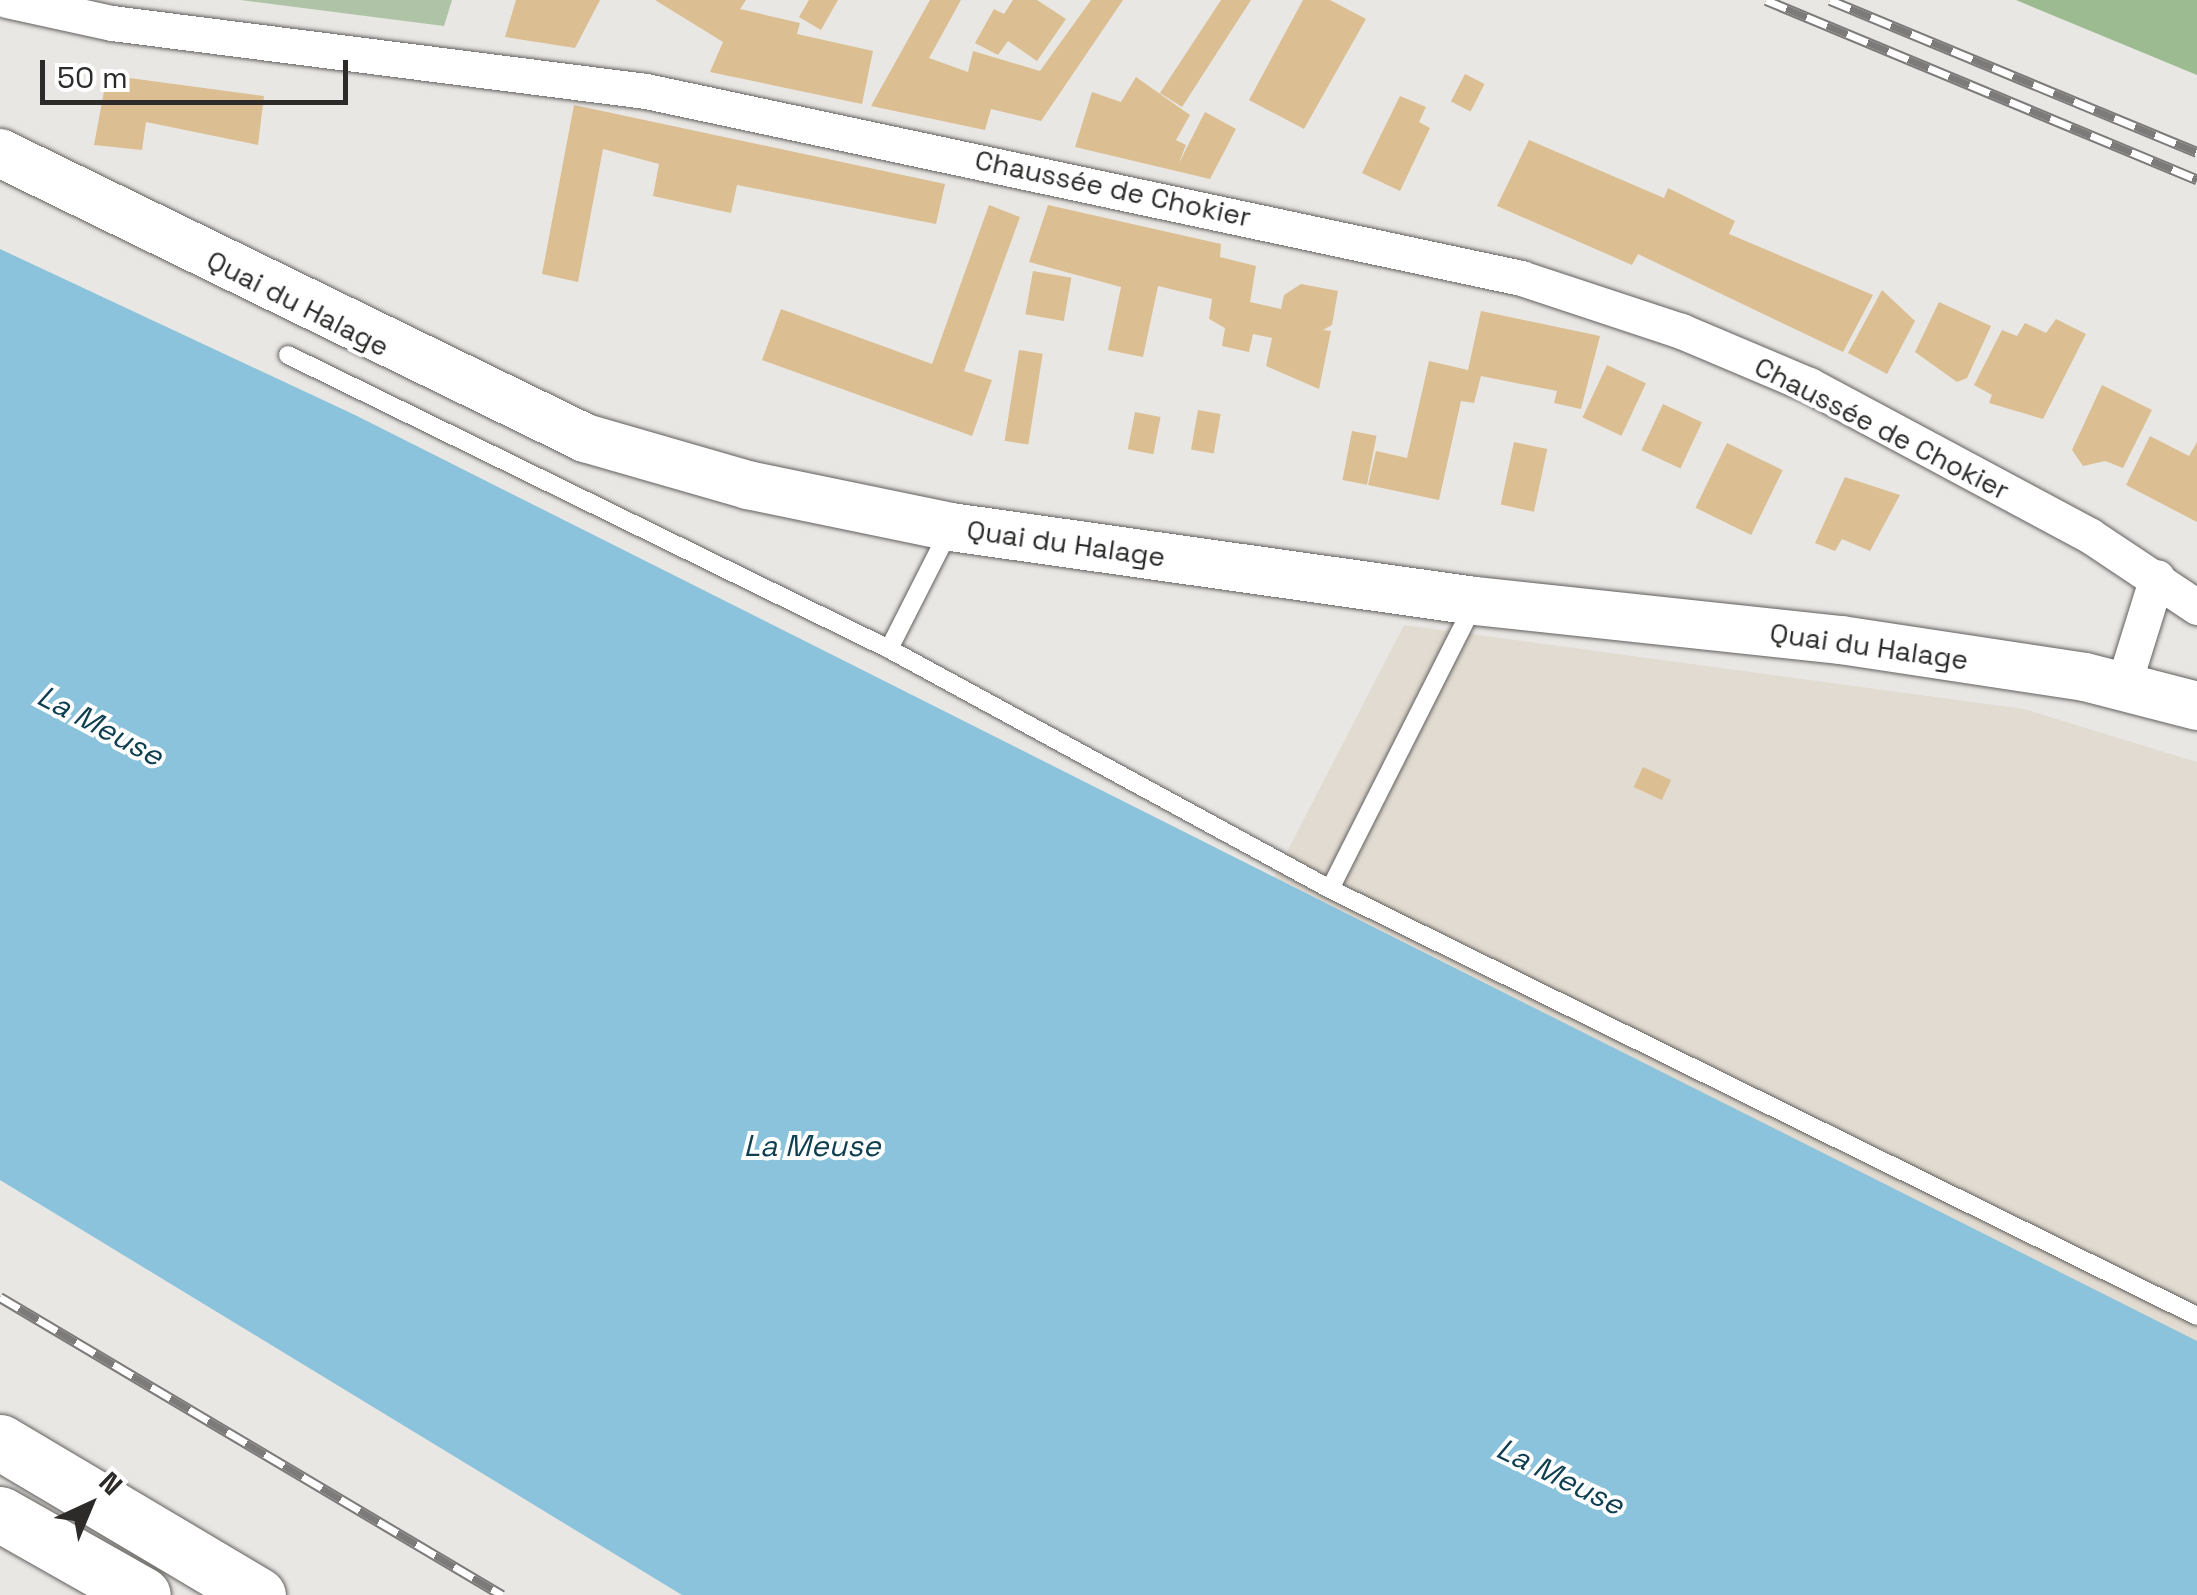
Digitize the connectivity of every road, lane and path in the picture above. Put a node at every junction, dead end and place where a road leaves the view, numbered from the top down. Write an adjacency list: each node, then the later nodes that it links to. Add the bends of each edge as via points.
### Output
1 (7, 0): 5 (street, Chaussée de Chokier, via 112,24 646,90 1522,278 1809,385)
2 (0, 153): 4 (main road, Quai du Halage, via 585,438 748,485)
3 (288, 355): 8 (lane)
4 (951, 527): 6 (main road, Quai du Halage); 8 (lane)
5 (2157, 577): 7 (street, Chaussée de Chokier); 9 (street)
6 (1475, 601): 9 (main road, Quai du Halage, via 1840,640); 11 (lane)
7 (2197, 607)
8 (889, 649): 11 (lane)
9 (2123, 686): 10 (main road, Quai du Halage)
10 (2197, 706)
11 (1330, 889): 12 (lane)
12 (2197, 1316)
13 (0, 1442): 16 (highway)
14 (0, 1514): 15 (highway)
15 (143, 1595)
16 (258, 1595)

